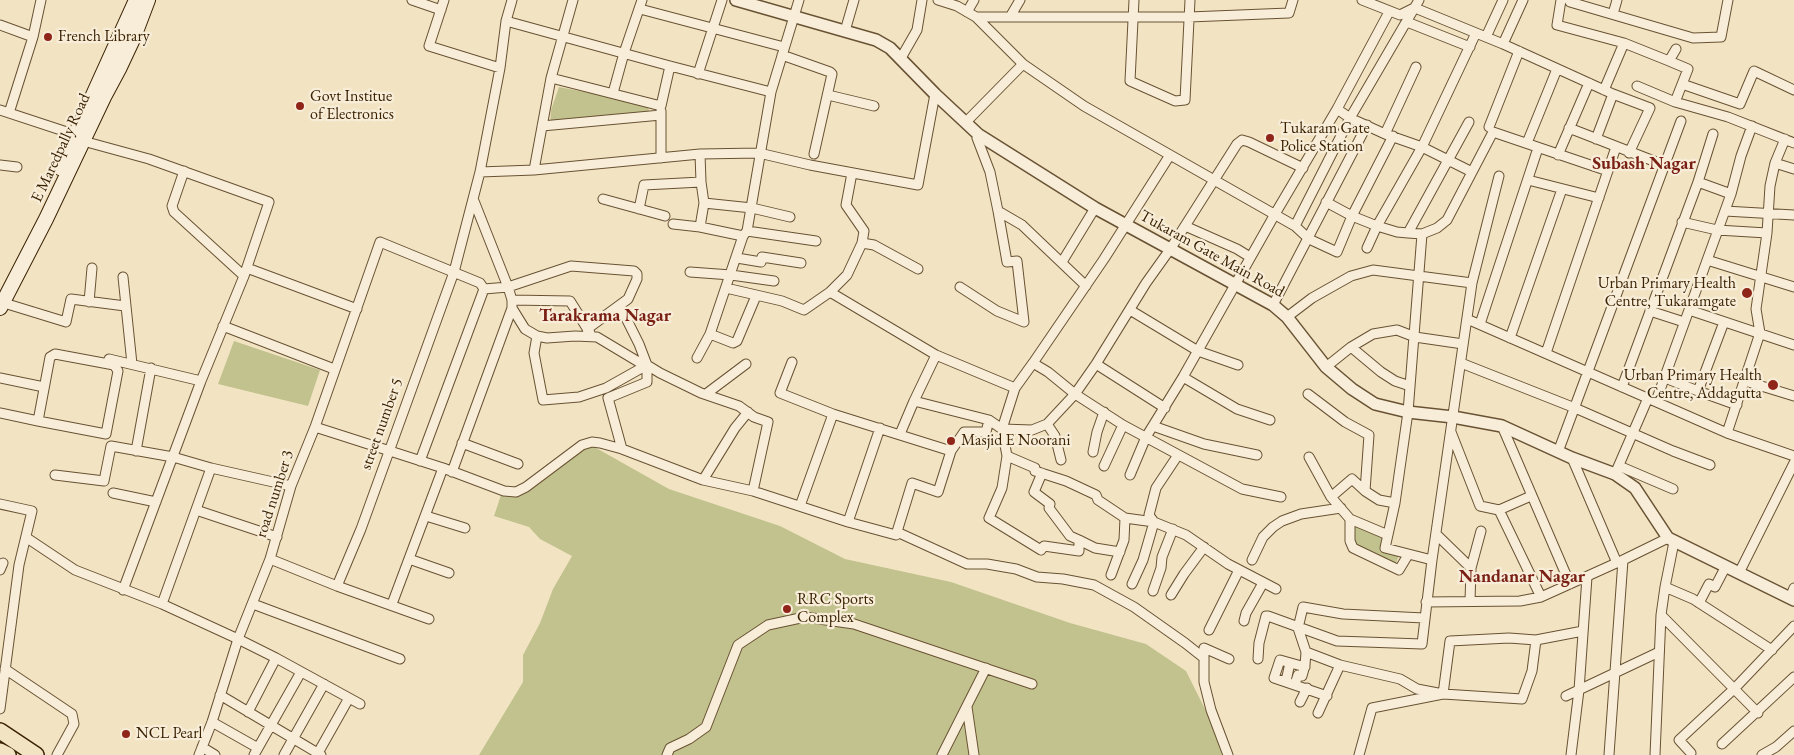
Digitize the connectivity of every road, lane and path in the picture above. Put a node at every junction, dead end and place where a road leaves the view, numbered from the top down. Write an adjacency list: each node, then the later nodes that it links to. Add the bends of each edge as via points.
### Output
1 (42, 0): 42 (street)
2 (136, 0): 88 (main road, E Maredpally Road)
3 (148, 0): 88 (main road, E Maredpally Road, via 134,37)
4 (412, 0): 28 (street)
5 (444, 0): 28 (street)
6 (512, 0): 36 (street, street number 5)
7 (573, 0): 43 (street)
8 (722, 0): 39 (street)
9 (736, 0): 32 (street, Tukaram Gate Main Road)
10 (799, 0): 32 (street)
11 (854, 0): 40 (street)
12 (922, 0): 52 (street, via 917,30)
13 (938, 0): 30 (street)
14 (974, 0): 30 (street)
15 (1020, 0): 33 (street)
16 (1134, 0): 35 (street)
17 (1190, 0): 34 (street)
18 (1293, 0): 34 (street, via 1288,13)
19 (1362, 0): 29 (street)
20 (1503, 0): 44 (street)
21 (1523, 0): 45 (street)
22 (1562, 0): 46 (street, via 1557,25)
23 (1569, 0): 31 (street)
24 (1617, 0): 31 (street)
25 (1728, 0): 31 (street, via 1722,37 1693,38)
26 (641, 4): 39 (street); 51 (street)
27 (1417, 4): 29 (street, via 1400,15); 37 (street); 41 (street)
28 (441, 10): 57 (street, via 429,46)
29 (1389, 12): 73 (street)
30 (971, 14): 33 (street); 54 (street)
31 (1613, 14)
32 (794, 16): 40 (street, Tukaram Gate Main Road); 49 (street)
33 (1010, 17): 35 (street)
34 (1189, 17): 35 (street); 35 (street, via 1184,100 1175,101 1130,81)
35 (1133, 18)
36 (506, 21): 43 (street); 57 (street, street number 5)
37 (1407, 22): 47 (street); 76 (street)
38 (0, 25): 42 (street)
39 (713, 27): 49 (street); 59 (street)
40 (844, 31): 52 (street, Tukaram Gate Main Road, via 876,40)
41 (1476, 33): 44 (street); 47 (street)
42 (33, 37): 75 (street)
43 (563, 37): 51 (street); 60 (street)
44 (1486, 37): 45 (street)
45 (1503, 44): 50 (street)
46 (1624, 44): 53 (street); 64 (street)
47 (1470, 47): 93 (street)
48 (1676, 49): 53 (street)
49 (783, 51): 66 (street); 70 (street, via 831,73)
50 (1519, 52): 58 (street); 83 (street)
51 (624, 53): 55 (street); 67 (street)
52 (901, 58): 68 (street, Tukaram Gate Main Road)
53 (1669, 60): 62 (street, via 1688,69)
54 (1023, 64): 78 (street); 100 (street, via 1084,106)
55 (670, 66): 59 (street); 74 (street)
56 (1416, 67): 86 (street)
57 (500, 68): 113 (street, street number 5)
58 (1557, 69): 61 (street); 91 (street)
59 (698, 74): 66 (street)
60 (551, 78): 67 (street); 81 (street)
61 (1589, 83): 64 (street); 84 (street)
62 (1682, 84): 65 (street, via 1740,104 1754,71); 71 (street)
63 (1637, 86): 71 (street)
64 (1604, 90): 69 (street)
65 (1794, 90)
66 (771, 92): 98 (street)
67 (613, 93): 74 (street)
68 (935, 94): 78 (street, Tukaram Gate Main Road); 115 (street, via 918,185)
69 (1613, 94): 89 (street); 96 (street, via 1650,108)
70 (828, 95): 72 (street); 99 (street)
71 (1675, 102): 82 (street)
72 (874, 106)
73 (1337, 109): 76 (street); 108 (street)
74 (661, 110): 81 (street); 102 (street)
75 (4, 112): 88 (street)
76 (1350, 118): 80 (street); 143 (street)
77 (1681, 121): 106 (street)
78 (966, 122): 87 (street, Tukaram Gate Main Road)
79 (1469, 122): 103 (street)
80 (1367, 125): 86 (street); 126 (street)
81 (542, 126): 110 (street)
82 (1752, 126): 90 (street); 122 (street)
83 (1489, 128)
84 (1569, 128): 89 (street); 101 (street)
85 (1713, 134): 120 (street)
86 (1389, 135): 93 (street); 136 (street)
87 (979, 136): 129 (street, Tukaram Gate Main Road); 131 (street)
88 (80, 138): 111 (street); 181 (main road, E Maredpally Road)
89 (1596, 139): 94 (street)
90 (1785, 139): 92 (street); 104 (street)
91 (1527, 143): 95 (street); 114 (street, via 1493,132)
92 (1794, 144)
93 (1422, 147): 103 (street); 144 (street)
94 (1616, 147): 96 (street); 112 (street)
95 (1538, 148): 101 (street); 118 (street)
96 (1629, 153): 106 (street)
97 (700, 154): 98 (street); 102 (street); 119 (street)
98 (759, 154): 115 (street); 128 (street)
99 (814, 154)
100 (1170, 155): 117 (street); 141 (street)
101 (1558, 155): 112 (street)
102 (661, 158): 110 (street)
103 (1448, 160): 114 (street); 147 (street)
104 (1775, 162): 109 (street); 134 (street)
105 (0, 165): 107 (street)
106 (1664, 165): 223 (street)
107 (17, 167)
108 (1303, 168): 117 (street, via 1242,140); 133 (street)
109 (1794, 169)
110 (534, 170): 113 (street)
111 (184, 171): 163 (street, via 172,206 174,212); 163 (street, via 269,202)
112 (1608, 171): 123 (street)
113 (480, 172): 125 (street, street number 5)
114 (1472, 172): 150 (street, via 1447,220)
115 (852, 173): 153 (street, via 846,205 864,231)
116 (1499, 176): 172 (street)
117 (1214, 180): 133 (street); 142 (street)
118 (1528, 180): 121 (street); 195 (street)
119 (701, 182): 127 (street); 130 (street, via 644,184)
120 (1698, 182): 122 (street); 139 (street)
121 (1562, 189): 123 (street); 203 (street)
122 (1731, 194): 132 (street)
123 (1600, 198): 208 (street)
124 (603, 199): 130 (street)
125 (473, 201): 164 (street, street number 5); 174 (street)
126 (1326, 202): 136 (street); 151 (street)
127 (704, 203): 128 (street); 145 (street)
128 (752, 208): 138 (street); 149 (street)
129 (1095, 208): 141 (street, Tukaram Gate Main Road); 160 (street)
130 (639, 209): 135 (street)
131 (998, 211): 160 (street, via 1022,225); 175 (street, via 1007,262 1016,261 1024,322 996,311)
132 (1724, 211): 134 (street); 146 (street)
133 (1275, 214): 143 (street); 156 (street)
134 (1768, 214): 137 (street); 148 (street)
135 (665, 216)
136 (1352, 216): 144 (street); 151 (street, via 1337,252)
137 (1794, 216)
138 (790, 217)
139 (1682, 222): 146 (street); 190 (street)
140 (673, 224): 145 (street)
141 (1125, 224): 154 (street, Tukaram Gate Main Road); 173 (street)
142 (1185, 226): 154 (street); 156 (street, via 1237,248)
143 (1295, 226): 151 (street)
144 (1377, 226): 147 (street); 155 (street)
145 (700, 227): 149 (street)
146 (1717, 230): 148 (street); 158 (street)
147 (1408, 233): 150 (street)
148 (1767, 233): 169 (street)
149 (745, 234): 152 (street); 157 (street)
150 (1422, 234): 167 (street)
151 (1309, 239): 184 (street)
152 (816, 241)
153 (862, 243): 162 (street, via 874,245); 179 (street, via 846,275)
154 (1171, 248): 171 (street, Tukaram Gate Main Road); 188 (street)
155 (1367, 248)
156 (1250, 257): 171 (street)
157 (737, 258): 159 (street, via 761,262 762,257); 166 (street)
158 (1706, 260): 169 (street); 189 (street)
159 (801, 262)
160 (1062, 262): 173 (street)
161 (92, 268): 182 (street)
162 (918, 269)
163 (245, 272): 187 (street); 196 (street)
164 (454, 272): 178 (street, via 480,283); 187 (street, road number 3, via 380,242); 266 (street, street number 5)
165 (690, 272): 166 (street)
166 (731, 275): 170 (street); 177 (street)
167 (1418, 276): 172 (street); 191 (street, via 1373,270 1351,276 1312,298); 202 (street)
168 (123, 277): 185 (street)
169 (1760, 277): 176 (street); 198 (street, via 1756,309)
170 (774, 281)
171 (1235, 283): 184 (street, Tukaram Gate Main Road); 207 (street)
172 (1472, 283): 192 (street)
173 (1086, 286): 213 (street)
174 (508, 287): 178 (street); 183 (street); 186 (street, via 571,266 634,271 638,279 628,299)
175 (960, 287)
176 (1794, 287)
177 (726, 288): 180 (street); 199 (street)
178 (484, 289): 279 (street)
179 (830, 292): 180 (street, via 804,310); 209 (street)
180 (756, 296): 199 (street, via 737,342)
181 (1, 300): 182 (street, via 66,322 71,299)
182 (89, 302): 185 (street)
183 (512, 304): 197 (street, via 570,301); 200 (street, via 525,329); 264 (street)
184 (1274, 305): 191 (street, Tukaram Gate Main Road)
185 (125, 306): 214 (street)
186 (620, 306): 197 (street); 218 (street)
187 (357, 309): 222 (street, road number 3)
188 (1130, 310): 207 (street); 216 (street)
189 (1689, 310): 193 (street); 194 (street)
190 (1650, 311): 193 (street); 231 (street)
191 (1287, 317): 220 (street, Tukaram Gate Main Road)
192 (1467, 318): 195 (street); 204 (street)
193 (1684, 322): 226 (street)
194 (1724, 322): 198 (street); 233 (street)
195 (1480, 324): 203 (street)
196 (223, 326): 222 (street); 227 (street)
197 (587, 329): 201 (street)
198 (1760, 333): 205 (street); 228 (street)
199 (710, 334): 211 (street)
200 (537, 336): 201 (street); 218 (street, via 534,353 544,400 579,397 606,388)
201 (593, 337): 218 (street)
202 (1414, 337): 204 (street); 206 (street, via 1397,330 1373,334); 229 (street)
203 (1510, 338): 208 (street)
204 (1463, 344): 217 (street)
205 (1794, 345)
206 (1351, 347): 220 (street); 229 (street, via 1381,372)
207 (1198, 351): 219 (street); 224 (street)
208 (1546, 353): 223 (street)
209 (936, 355): 232 (street); 239 (street)
210 (104, 358): 214 (street)
211 (698, 358)
212 (792, 362): 247 (street, via 780,394)
213 (1033, 363): 232 (street); 235 (street)
214 (132, 364): 221 (street)
215 (746, 364): 234 (street)
216 (1096, 364): 235 (street); 241 (street)
217 (1461, 364): 242 (street); 248 (street)
218 (647, 365): 234 (street); 265 (street, via 647,382 608,398)
219 (1238, 365)
220 (1326, 367): 245 (street, Tukaram Gate Main Road, via 1375,404)
221 (150, 368): 227 (street); 267 (street)
222 (334, 369): 256 (street, road number 3)
223 (1589, 371): 231 (street); 242 (street)
224 (1183, 377): 241 (street); 250 (street, via 1237,409)
225 (0, 378): 230 (street)
226 (1664, 378): 233 (street); 238 (street)
227 (201, 381): 275 (street)
228 (1745, 381): 237 (street); 240 (street)
229 (1410, 386): 245 (street)
230 (44, 387): 251 (street); 251 (street, via 50,357 54,354 114,365 118,370 106,434)
231 (1622, 387): 238 (street)
232 (1015, 388): 258 (street)
233 (1698, 391): 240 (street)
234 (706, 394): 243 (street)
235 (1075, 394): 244 (street); 252 (street)
236 (1308, 394): 294 (street, via 1345,422 1369,435)
237 (1794, 396)
238 (1652, 400): 260 (street); 262 (street)
239 (914, 401): 249 (street); 261 (street)
240 (1737, 405): 260 (street)
241 (1165, 408): 254 (street)
242 (1575, 408): 262 (street); 270 (street)
243 (748, 412): 290 (street); 293 (street, via 768,422)
244 (1104, 412): 253 (street); 269 (street)
245 (1408, 412): 248 (street, Tukaram Gate Main Road); 300 (street)
246 (0, 413): 251 (street)
247 (833, 414): 257 (street); 302 (street)
248 (1453, 417): 255 (street, Tukaram Gate Main Road); 259 (street)
249 (989, 420): 258 (street); 268 (street, via 986,432 964,432)
250 (1270, 420)
251 (38, 421)
252 (1047, 424): 258 (street, via 1032,430); 278 (street, via 1055,436)
253 (1124, 425): 263 (street); 283 (street)
254 (1153, 426): 263 (street); 272 (street, via 1204,444)
255 (1502, 426): 270 (street, Tukaram Gate Main Road); 296 (street)
256 (315, 427): 266 (street); 291 (street, road number 3)
257 (880, 428): 261 (street); 309 (street)
258 (1002, 429): 273 (street)
259 (1450, 429): 305 (street, via 1480,506); 315 (street)
260 (1727, 433): 274 (street)
261 (900, 434): 268 (street)
262 (1633, 434): 282 (street); 286 (street)
263 (1146, 437): 271 (street); 289 (street)
264 (462, 443): 281 (street); 285 (street)
265 (622, 449): 285 (street, via 592,442 582,445 516,492 504,491); 290 (street)
266 (388, 450): 279 (street); 339 (street, street number 5)
267 (136, 451): 275 (street); 288 (street, via 110,446 104,482)
268 (951, 451): 314 (street, via 938,492 912,483)
269 (1093, 452)
270 (1558, 452): 277 (street, Tukaram Gate Main Road)
271 (1178, 454): 297 (street, via 1242,488); 310 (street, via 1156,488 1149,516)
272 (1257, 455)
273 (1007, 456): 287 (street); 319 (street, via 1002,488 989,518 1041,550 1044,546 1079,550)
274 (1794, 456)
275 (173, 457): 284 (street); 299 (street)
276 (1309, 457): 298 (street)
277 (1572, 458): 286 (street, Tukaram Gate Main Road); 328 (street)
278 (1061, 460)
279 (420, 461): 285 (street)
280 (1794, 463): 333 (street)
281 (518, 464)
282 (1710, 465)
283 (1104, 466)
284 (211, 468): 291 (street); 304 (street)
285 (448, 470): 306 (street)
286 (1617, 470): 292 (street); 320 (street, Tukaram Gate Main Road, via 1635,488)
287 (1042, 473): 307 (street, via 1096,495 1098,500); 319 (street, via 1034,492 1050,504 1049,508 1070,536)
288 (55, 475)
289 (1130, 475)
290 (703, 480): 293 (street)
291 (291, 486): 317 (street, road number 3)
292 (1673, 489)
293 (753, 491): 302 (street)
294 (1365, 491): 298 (street, via 1352,479); 300 (street, via 1379,500)
295 (113, 493): 299 (street)
296 (1531, 496): 305 (street); 338 (street)
297 (1280, 497)
298 (1331, 497): 303 (street)
299 (156, 502): 342 (street)
300 (1395, 502): 316 (street)
301 (0, 504): 318 (street, via 32,511)
302 (800, 506): 309 (street)
303 (1341, 508): 308 (street); 326 (street, via 1301,514 1282,521 1263,537)
304 (196, 510): 317 (street); 350 (street)
305 (1498, 510): 346 (street)
306 (426, 516): 311 (street); 325 (street)
307 (1125, 518): 310 (street); 322 (street)
308 (1350, 519): 316 (street); 323 (street, via 1350,541 1354,548 1399,570)
309 (848, 522): 314 (street, via 896,535)
310 (1154, 522): 312 (street); 337 (street)
311 (465, 528)
312 (1173, 529): 321 (street); 343 (street)
313 (1481, 531): 330 (street)
314 (897, 532): 367 (street, via 967,564 1016,568 1037,577 1094,585 1141,612)
315 (1436, 534): 327 (street); 330 (street)
316 (1388, 535): 323 (street, via 1386,548)
317 (277, 537): 324 (street, road number 3)
318 (27, 538): 342 (street, via 74,570); 375 (street, via 19,565)
319 (1079, 540): 322 (street, via 1094,548)
320 (1671, 540): 328 (street); 329 (street); 340 (street)
321 (1204, 547): 331 (street); 344 (street)
322 (1120, 552): 334 (street)
323 (1408, 555): 327 (street)
324 (270, 559): 339 (street); 351 (street, road number 3)
325 (409, 559): 332 (street); 352 (street)
326 (1252, 560)
327 (1432, 560): 348 (street)
328 (1620, 562): 335 (street); 377 (street)
329 (1726, 566): 333 (street); 349 (street, via 1715,587 1709,584)
330 (1471, 568): 347 (street)
331 (1239, 570): 336 (street); 359 (street)
332 (449, 573)
333 (1739, 573): 345 (street)
334 (1111, 575)
335 (1587, 577): 338 (street); 360 (street)
336 (1263, 583): 341 (street); 356 (street)
337 (1132, 584)
338 (1570, 584): 346 (street)
339 (337, 586): 352 (street)
340 (1665, 587): 349 (street); 353 (street)
341 (1276, 589)
342 (123, 590): 350 (street)
343 (1153, 591)
344 (1171, 595)
345 (1793, 595)
346 (1541, 597): 347 (street, via 1520,601)
347 (1470, 601): 348 (street)
348 (1426, 602): 354 (street)
349 (1699, 603): 363 (street)
350 (162, 604): 361 (street)
351 (253, 604): 361 (street, road number 3); 368 (street)
352 (392, 604): 355 (street)
353 (1661, 615): 365 (street); 384 (street)
354 (1424, 618): 358 (street, via 1343,614 1302,608); 358 (street, via 1422,644 1337,641)
355 (429, 619)
356 (1244, 621)
357 (1794, 626): 363 (street)
358 (1298, 628): 364 (street); 369 (street, via 1266,616)
359 (1209, 630)
360 (1583, 631): 362 (street); 385 (street)
361 (238, 639): 366 (street); 387 (street, road number 3)
362 (1536, 640): 386 (street, via 1509,638 1450,642); 386 (street, via 1532,671 1522,700)
363 (1772, 650): 384 (street)
364 (1306, 652): 371 (street); 373 (street)
365 (1659, 652): 377 (street); 421 (street)
366 (276, 658): 376 (street); 395 (street)
367 (1204, 658): 370 (street, via 1204,648); 417 (street, via 1204,682 1210,710)
368 (400, 659)
369 (1258, 659)
370 (1229, 660)
371 (1340, 665): 386 (street, via 1384,674 1417,689); 388 (street)
372 (1289, 667): 373 (street); 378 (street); 380 (street); 380 (street, via 1280,660 1274,676)
373 (1305, 667): 378 (street, via 1302,676)
374 (986, 668): 382 (street); 393 (street); 414 (street, via 854,624 805,617 768,625 738,645 706,727 670,748)
375 (5, 669): 394 (street); 411 (street, via 72,714 74,724)
376 (301, 672): 381 (street); 399 (street)
377 (1614, 674): 385 (street); 420 (street)
378 (1298, 675): 380 (street)
379 (1794, 677): 396 (street)
380 (1290, 683): 383 (street)
381 (324, 684): 390 (street); 402 (street)
382 (1032, 684)
383 (1307, 688): 388 (street); 391 (street)
384 (1735, 688): 396 (street); 407 (street, via 1679,740)
385 (1579, 690): 389 (street); 419 (street)
386 (1443, 694): 418 (street, via 1372,708)
387 (220, 695): 395 (street); 398 (street, road number 3)
388 (1327, 696): 397 (street)
389 (1566, 696)
390 (349, 698): 392 (street); 408 (street)
391 (1300, 702)
392 (360, 704)
393 (967, 707): 415 (street); 416 (street)
394 (0, 709)
395 (248, 712): 399 (street)
396 (1758, 712): 403 (street)
397 (1318, 713)
398 (212, 722): 405 (street, road number 3); 406 (street)
399 (272, 726): 402 (street); 406 (street)
400 (0, 731): 410 (main road)
401 (1794, 731): 422 (street)
402 (294, 738): 408 (street); 413 (street)
403 (1722, 744)
404 (0, 751): 409 (main road)
405 (200, 751): 412 (street)
406 (256, 752)
407 (1691, 753)
408 (319, 754)
409 (8, 755)
410 (36, 755)
411 (57, 755)
412 (215, 755)
413 (284, 755)
414 (668, 755)
415 (942, 755)
416 (974, 755)
417 (1228, 755)
418 (1359, 755)
419 (1571, 755)
420 (1609, 755)
421 (1655, 755)
422 (1762, 755)

